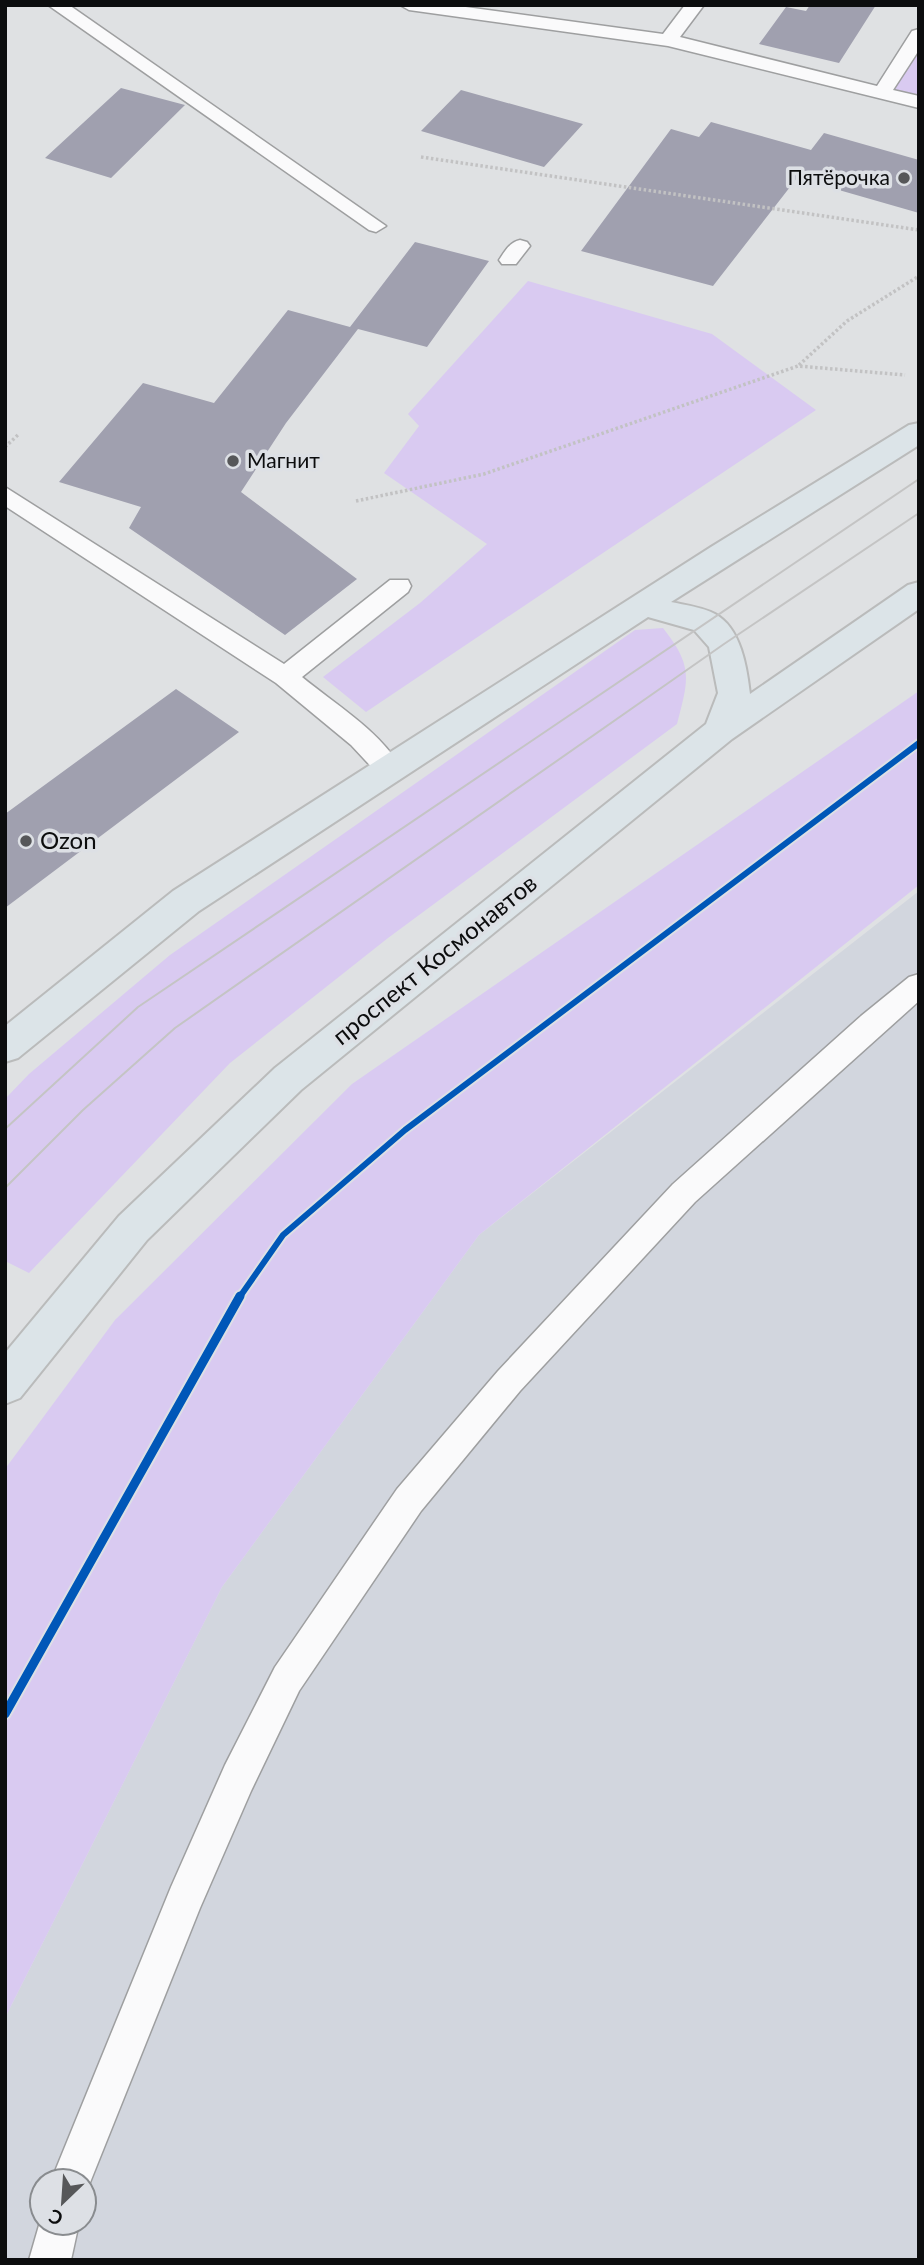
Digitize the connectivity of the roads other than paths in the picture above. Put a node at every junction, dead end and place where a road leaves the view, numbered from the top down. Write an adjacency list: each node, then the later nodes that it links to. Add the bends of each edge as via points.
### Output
1 (57, 5): 10 (lane)
2 (409, 5): 5 (lane)
3 (573, 5): 5 (lane)
4 (695, 5): 7 (lane)
5 (557, 25): 7 (lane)
6 (919, 35): 8 (lane)
7 (668, 40): 8 (lane)
8 (882, 92): 9 (lane)
9 (919, 102)
10 (376, 226)
11 (919, 432): 15 (main road)
12 (5, 495): 16 (lane)
13 (399, 586): 16 (lane)
14 (919, 593): 17 (main road, проспект Космонавтов)
15 (643, 605): 17 (main road, via 705,622 724,644 734,693); 18 (main road)
16 (285, 677): 18 (lane, via 360,738)
17 (720, 731): 21 (main road, проспект Космонавтов, via 288,1079 134,1228)
18 (388, 768): 20 (main road, via 186,901)
19 (919, 985): 22 (lane, via 684,1193 509,1381 409,1500 288,1679 238,1778)
20 (5, 1047)
21 (5, 1385)
22 (77, 2167)
23 (56, 2237): 24 (lane)
24 (50, 2260)

